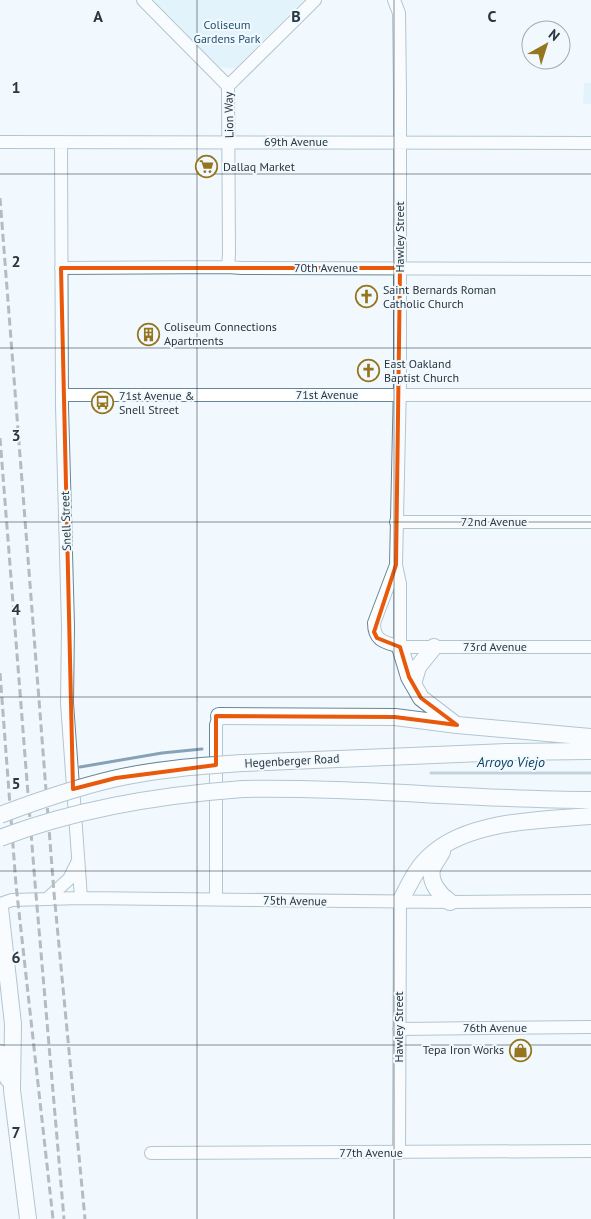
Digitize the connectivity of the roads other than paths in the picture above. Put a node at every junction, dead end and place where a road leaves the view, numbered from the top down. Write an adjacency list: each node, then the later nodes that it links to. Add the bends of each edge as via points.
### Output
1 (142, 0): 4 (street)
2 (315, 0): 4 (street, Lion Way)
3 (394, 0): 8 (street, Hawley Street, via 399,12)
4 (228, 86): 7 (street, Lion Way)
5 (0, 142): 6 (street, 69th Avenue)
6 (61, 142): 7 (street, 69th Avenue); 11 (street, Snell Street)
7 (229, 142): 8 (street, 69th Avenue); 10 (street, Lion Way)
8 (399, 142): 9 (street, 69th Avenue); 12 (street, Hawley Street)
9 (591, 143)
10 (228, 266): 11 (street, 70th Avenue); 12 (street, 70th Avenue)
11 (61, 268): 14 (street, Snell Street)
12 (400, 268): 13 (street, 70th Avenue); 15 (street, Hawley Street)
13 (591, 269)
14 (62, 395): 15 (street, 71st Avenue); 33 (street, Snell Street, via 68,732)
15 (399, 395): 16 (street, 71st Avenue); 17 (street, Hawley Street)
16 (591, 395)
17 (396, 522): 18 (street, 72nd Avenue); 19 (street, Hawley Street)
18 (591, 522)
19 (396, 565): 20 (street, Hawley Street, via 400,584); 20 (street, Hawley Street, via 374,623 374,632 377,638)
20 (400, 647): 21 (street, 73rd Avenue); 23 (main road)
21 (434, 647): 22 (street, 73rd Avenue); 23 (main road, via 418,666)
22 (591, 647)
23 (413, 684): 25 (main road, via 421,698)
24 (218, 716): 25 (main road, via 395,718); 36 (street)
25 (457, 725): 26 (main road)
26 (591, 737)
27 (591, 751): 29 (main road, Hegenberger Road, bridge, via 243,763 172,770 75,788)
28 (591, 800): 31 (main road, Hegenberger Road, bridge, via 243,789 177,794 118,804)
29 (0, 815)
30 (591, 816): 32 (main road, via 503,825)
31 (0, 838)
32 (448, 842): 38 (main road, via 419,868); 39 (main road, via 432,870 436,889)
33 (78, 860): 34 (street, Snell Street); 35 (street, via 69,879)
34 (81, 898): 35 (street, 75th Avenue); 36 (street, 75th Avenue)
35 (46, 899): 40 (street, 75th Avenue, via 12,900)
36 (216, 900): 38 (street, 75th Avenue)
37 (591, 901): 39 (street, 75th Avenue)
38 (400, 902): 39 (street, 75th Avenue); 42 (street, Hawley Street)
39 (450, 902)
40 (0, 906): 44 (main road, via 13,1024)
41 (591, 1027): 42 (street, 76th Avenue)
42 (399, 1029): 47 (street, Hawley Street)
43 (0, 1053): 44 (main road)
44 (12, 1090): 48 (main road)
45 (591, 1151): 47 (street, 77th Avenue)
46 (151, 1153): 47 (street, 77th Avenue)
47 (399, 1153)
48 (28, 1219)

